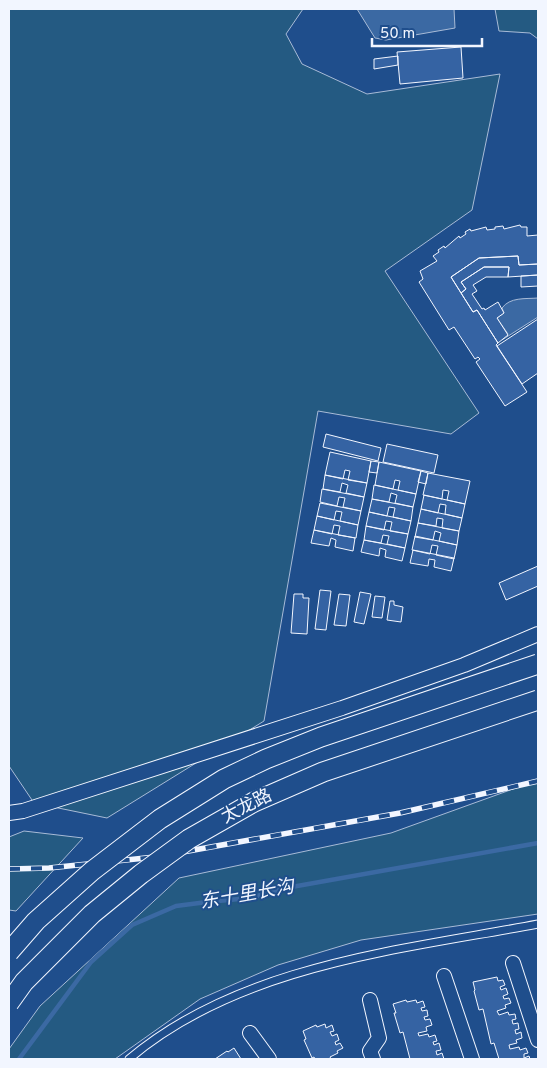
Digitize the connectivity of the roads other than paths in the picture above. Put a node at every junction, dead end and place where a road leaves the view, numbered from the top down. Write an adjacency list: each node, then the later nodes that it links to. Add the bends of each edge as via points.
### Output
1 (538, 634): 4 (street, via 464,665 342,708)
2 (538, 664): 6 (street, bridge, via 321,738 224,779 160,819 92,870)
3 (538, 700): 10 (street, 太龙路, bridge, via 323,772 254,802 189,839 92,914 24,982)
4 (9, 813)
5 (538, 924): 13 (lane, via 338,961 253,987 186,1018)
6 (9, 952)
7 (513, 963): 12 (street)
8 (444, 976): 16 (street)
9 (370, 1000): 15 (street, via 379,1038 370,1050)
10 (9, 1003)
11 (250, 1033): 14 (street)
12 (538, 1040)
13 (129, 1059)
14 (269, 1059)
15 (373, 1059)
16 (472, 1059)

